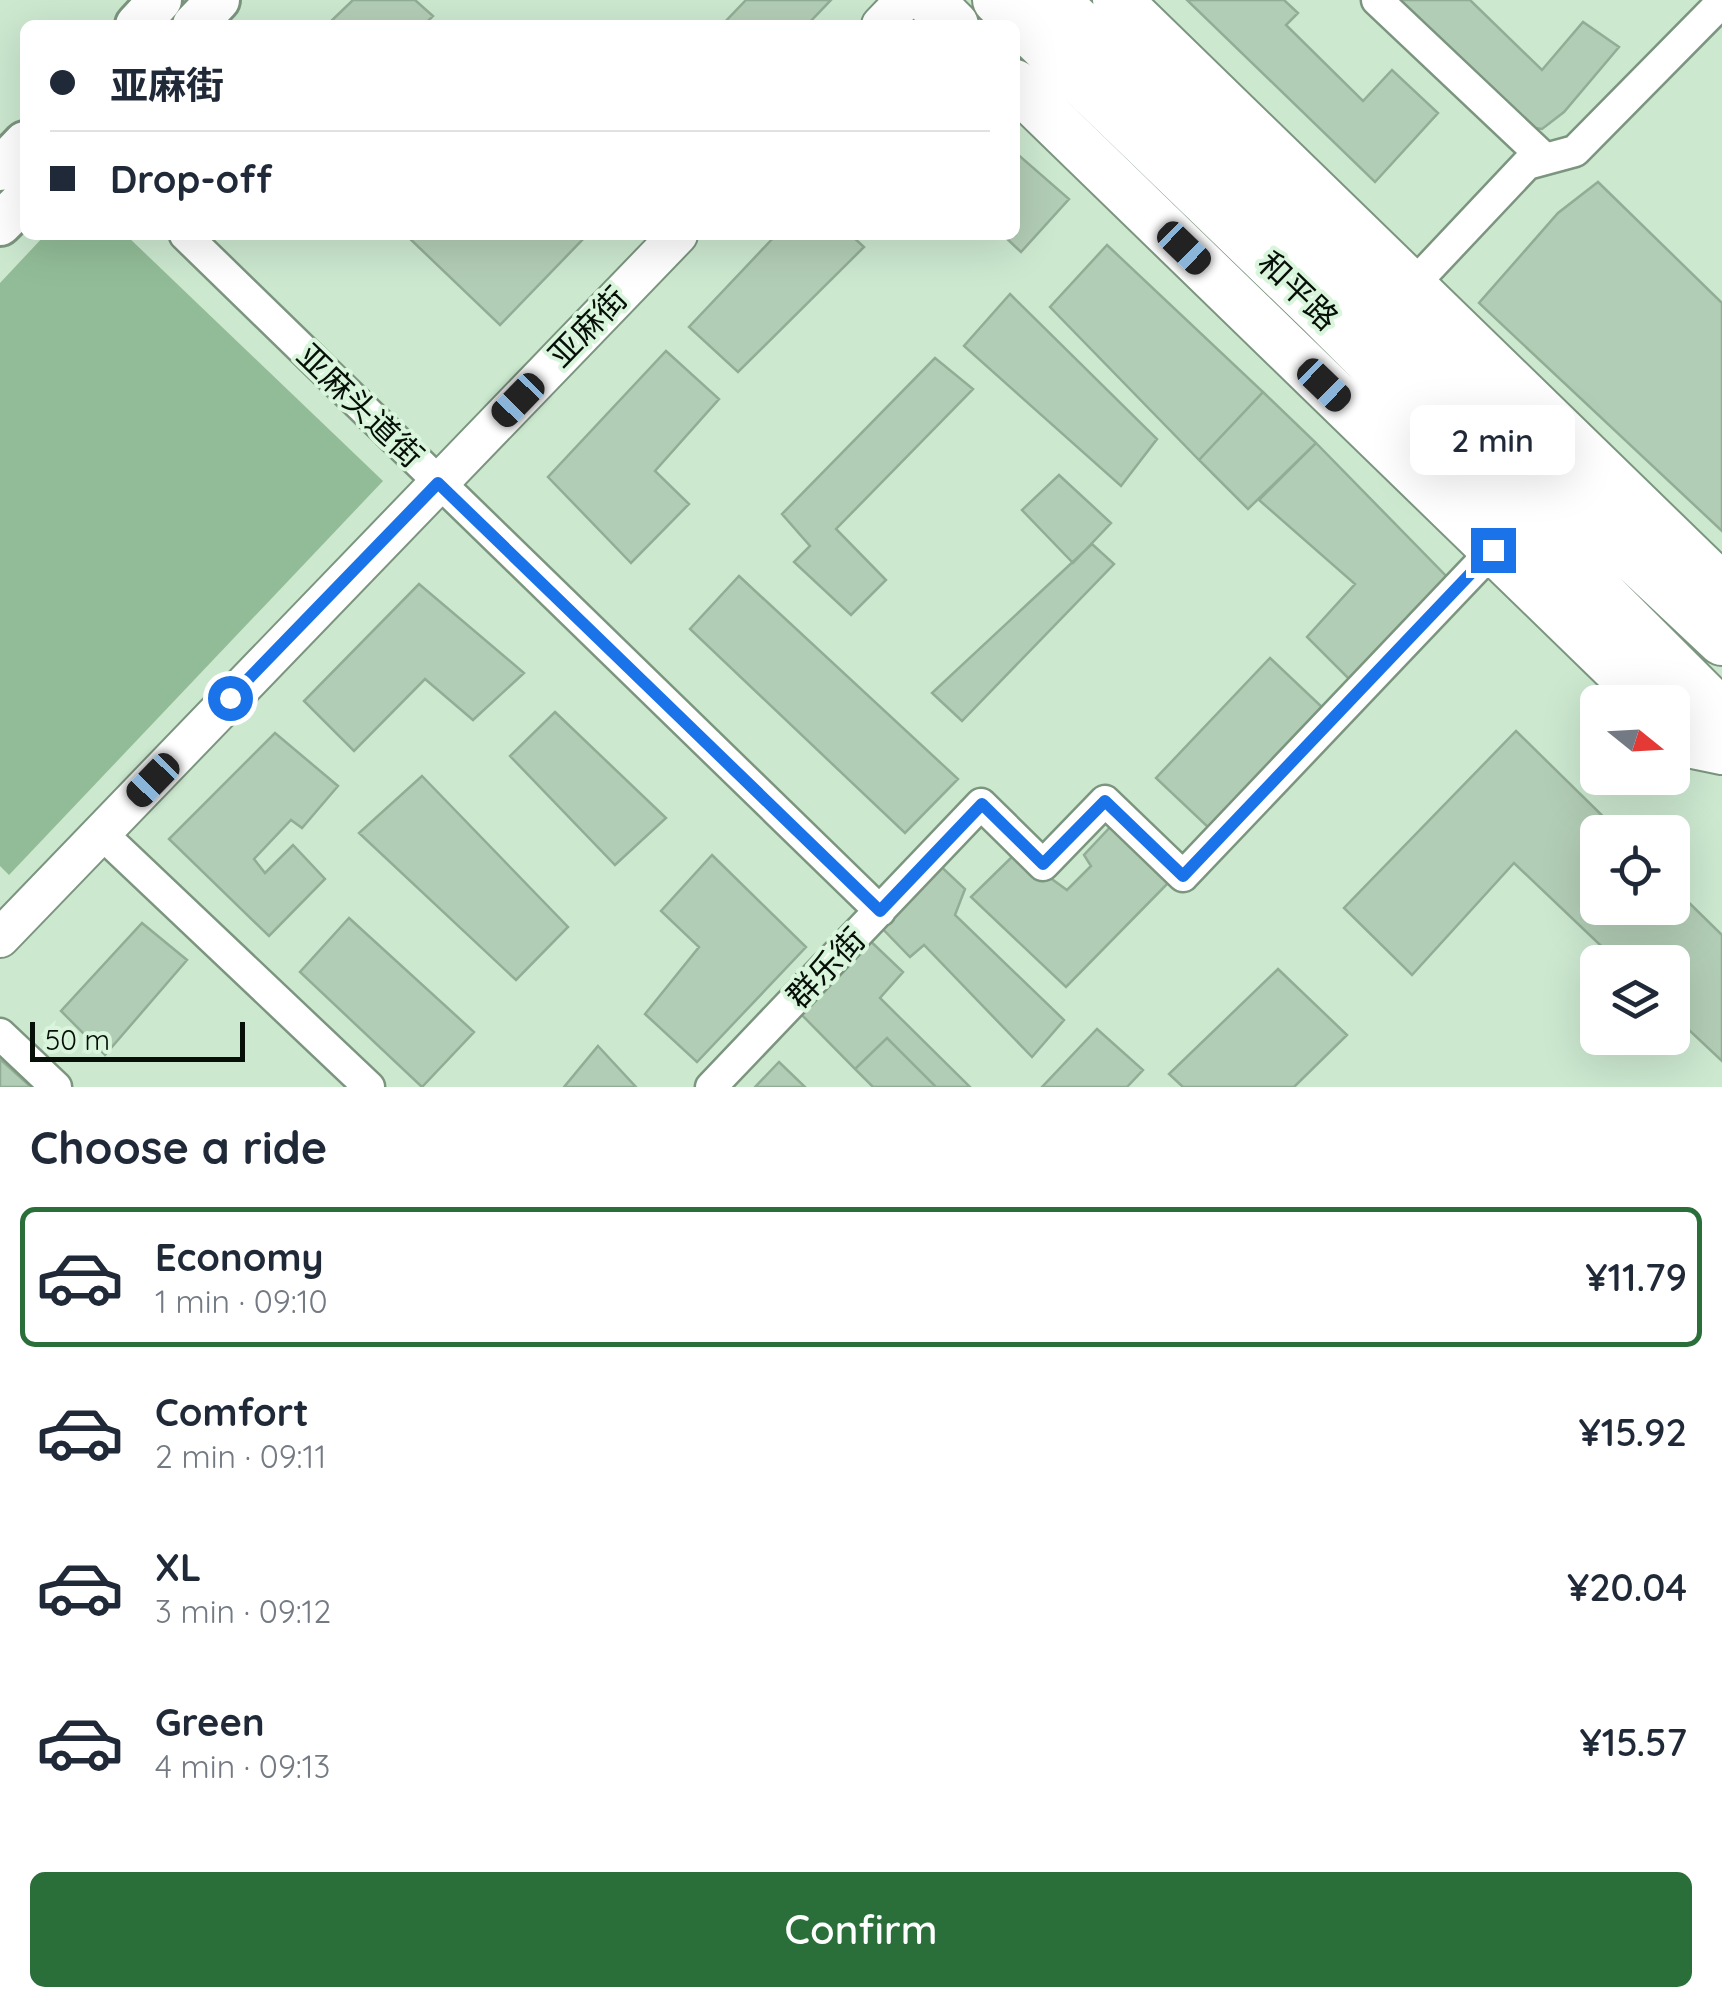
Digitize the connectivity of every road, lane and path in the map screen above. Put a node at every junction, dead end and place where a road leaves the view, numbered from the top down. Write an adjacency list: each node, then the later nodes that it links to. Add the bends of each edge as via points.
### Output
1 (160, 0): 10 (main road)
2 (218, 0): 11 (main road)
3 (905, 0): 12 (street)
4 (929, 0): 13 (main road)
5 (997, 0): 14 (main road, 和平路)
6 (1055, 0): 26 (main road, 和平路)
7 (1117, 0): 24 (main road)
8 (1378, 0): 18 (street)
9 (1722, 2): 18 (street, via 1575,151)
10 (142, 20)
11 (199, 20)
12 (886, 20)
13 (949, 20)
14 (1018, 20)
15 (1020, 22): 30 (main road, 和平路)
16 (1020, 89): 28 (main road, 和平路)
17 (20, 148): 19 (main road)
18 (1544, 158): 24 (street, via 1527,164)
19 (0, 168)
20 (20, 204): 21 (main road)
21 (0, 224)
22 (190, 240): 25 (street, 亚麻头道街)
23 (673, 240): 25 (street, 亚麻街)
24 (1413, 285): 27 (main road)
25 (438, 483): 36 (street, 亚麻街); 37 (street, 亚麻头道街)
26 (1562, 491): 27 (main road); 31 (main road, 和平路)
27 (1668, 536): 29 (main road)
28 (1493, 550): 30 (main road); 32 (main road, 和平路); 37 (street, 群乐街, via 1183,876 1105,801 1043,864 982,804)
29 (1722, 588)
30 (1601, 594): 33 (main road, 和平路)
31 (1722, 641)
32 (1633, 685)
33 (1722, 714)
34 (1690, 740): 35 (main road)
35 (1722, 750)
36 (101, 834): 38 (street, 亚麻街); 41 (street)
37 (880, 911): 42 (street, 群乐街)
38 (4, 926)
39 (0, 1034): 40 (street)
40 (56, 1087)
41 (369, 1087)
42 (711, 1087)

